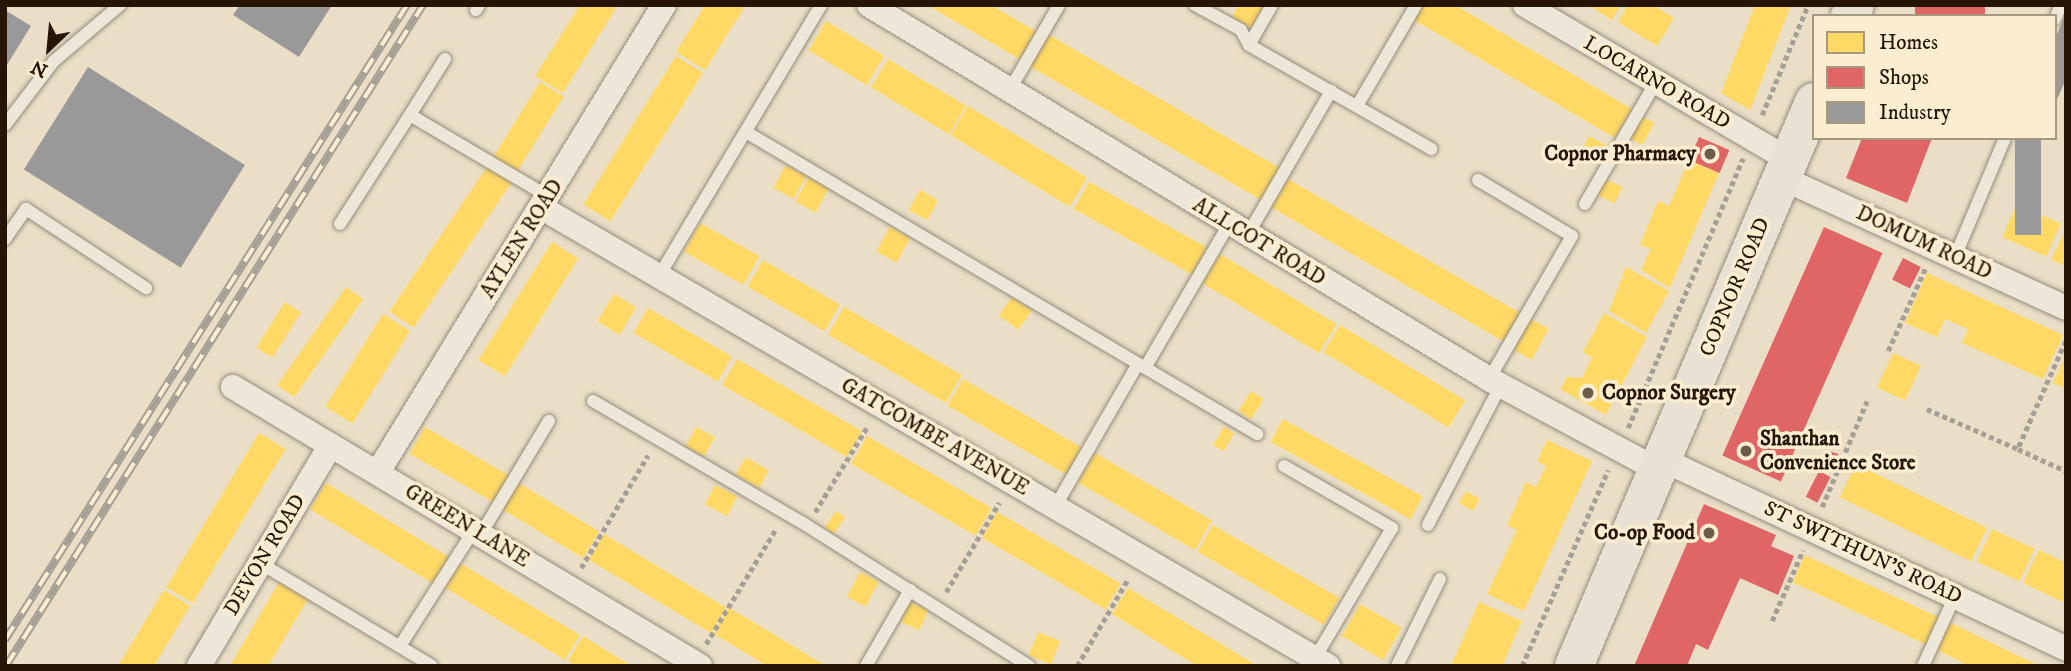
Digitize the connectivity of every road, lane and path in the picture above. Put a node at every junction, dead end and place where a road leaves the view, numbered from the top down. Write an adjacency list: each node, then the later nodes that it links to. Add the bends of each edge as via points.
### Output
1 (120, 5): 20 (lane, via 54,61)
2 (664, 5): 27 (street, AYLEN ROAD)
3 (821, 5): 21 (lane)
4 (869, 5): 14 (street, ALLCOT ROAD)
5 (1059, 5): 14 (lane)
6 (1195, 5): 11 (lane, via 1241,30)
7 (1272, 5): 11 (lane)
8 (1416, 5): 16 (lane)
9 (1525, 5): 13 (street, LOCARNO ROAD)
10 (1808, 5): 19 (path)
11 (1249, 45): 15 (lane)
12 (445, 59): 18 (lane)
13 (1656, 82): 25 (street, LOCARNO ROAD); 28 (lane)
14 (1009, 90): 30 (street, ALLCOT ROAD)
15 (1331, 91): 16 (lane); 30 (lane)
16 (1357, 106): 23 (lane)
17 (1812, 107): 25 (main road, COPNOR ROAD)
18 (410, 115): 27 (lane); 29 (lane)
19 (1759, 122)
20 (5, 125)
21 (746, 132): 33 (lane); 38 (lane)
22 (2004, 140): 32 (lane)
23 (1431, 149)
24 (1745, 155): 47 (path)
25 (1785, 169): 32 (street, DOMUM ROAD); 51 (main road, COPNOR ROAD)
26 (1478, 180): 39 (lane, via 1572,236)
27 (546, 202): 33 (street, GATCOMBE AVENUE); 55 (street, AYLEN ROAD)
28 (1585, 204)
29 (340, 224)
30 (1238, 230): 38 (lane); 39 (street, ALLCOT ROAD)
31 (5, 239): 34 (lane, via 26,209)
32 (1945, 253): 35 (street, DOMUM ROAD); 37 (path)
33 (659, 276): 43 (street, GATCOMBE AVENUE)
34 (146, 288)
35 (2066, 308)
36 (2066, 341): 50 (path)
37 (1888, 351)
38 (1142, 366): 46 (lane); 57 (lane)
39 (1495, 382): 51 (street, ALLCOT ROAD); 60 (lane)
40 (233, 387): 49 (street, GREEN LANE)
41 (593, 401): 48 (lane)
42 (1867, 401): 61 (path)
43 (880, 405): 56 (street, GATCOMBE AVENUE); 59 (path)
44 (1927, 409): 50 (path)
45 (549, 421): 62 (lane)
46 (1257, 433)
47 (1625, 435)
48 (657, 439): 58 (lane); 66 (path)
49 (331, 445): 55 (street, GREEN LANE); 64 (street, DEVON ROAD)
50 (2018, 449): 54 (path)
51 (1658, 464): 61 (street, ST SWITHUN'S ROAD); 82 (main road, COPNOR ROAD)
52 (1284, 466): 73 (lane, via 1392,528)
53 (1610, 466): 81 (path)
54 (2066, 471)
55 (378, 472): 62 (street, GREEN LANE)
56 (1012, 481): 57 (street, GATCOMBE AVENUE); 69 (path)
57 (1055, 507): 63 (street, GATCOMBE AVENUE)
58 (785, 513): 59 (lane); 74 (path)
59 (806, 525): 67 (lane)
60 (1428, 525)
61 (1812, 529): 68 (street, ST SWITHUN'S ROAD); 70 (path)
62 (478, 532): 66 (street, GREEN LANE); 71 (lane)
63 (1141, 557): 73 (street, GATCOMBE AVENUE); 79 (path)
64 (260, 563): 71 (lane); 75 (street, DEVON ROAD)
65 (1440, 579): 80 (lane)
66 (570, 587): 74 (street, GREEN LANE)
67 (910, 590): 69 (lane); 77 (lane)
68 (1955, 596): 72 (street, ST SWITHUN'S ROAD); 83 (lane)
69 (937, 607): 78 (lane)
70 (1772, 621)
71 (400, 646): 76 (lane)
72 (2066, 649)
73 (1322, 662)
74 (698, 664)
75 (199, 666)
76 (432, 666)
77 (866, 666)
78 (1028, 666)
79 (1077, 666)
80 (1397, 666)
81 (1522, 666)
82 (1574, 666)
83 (1923, 666)

